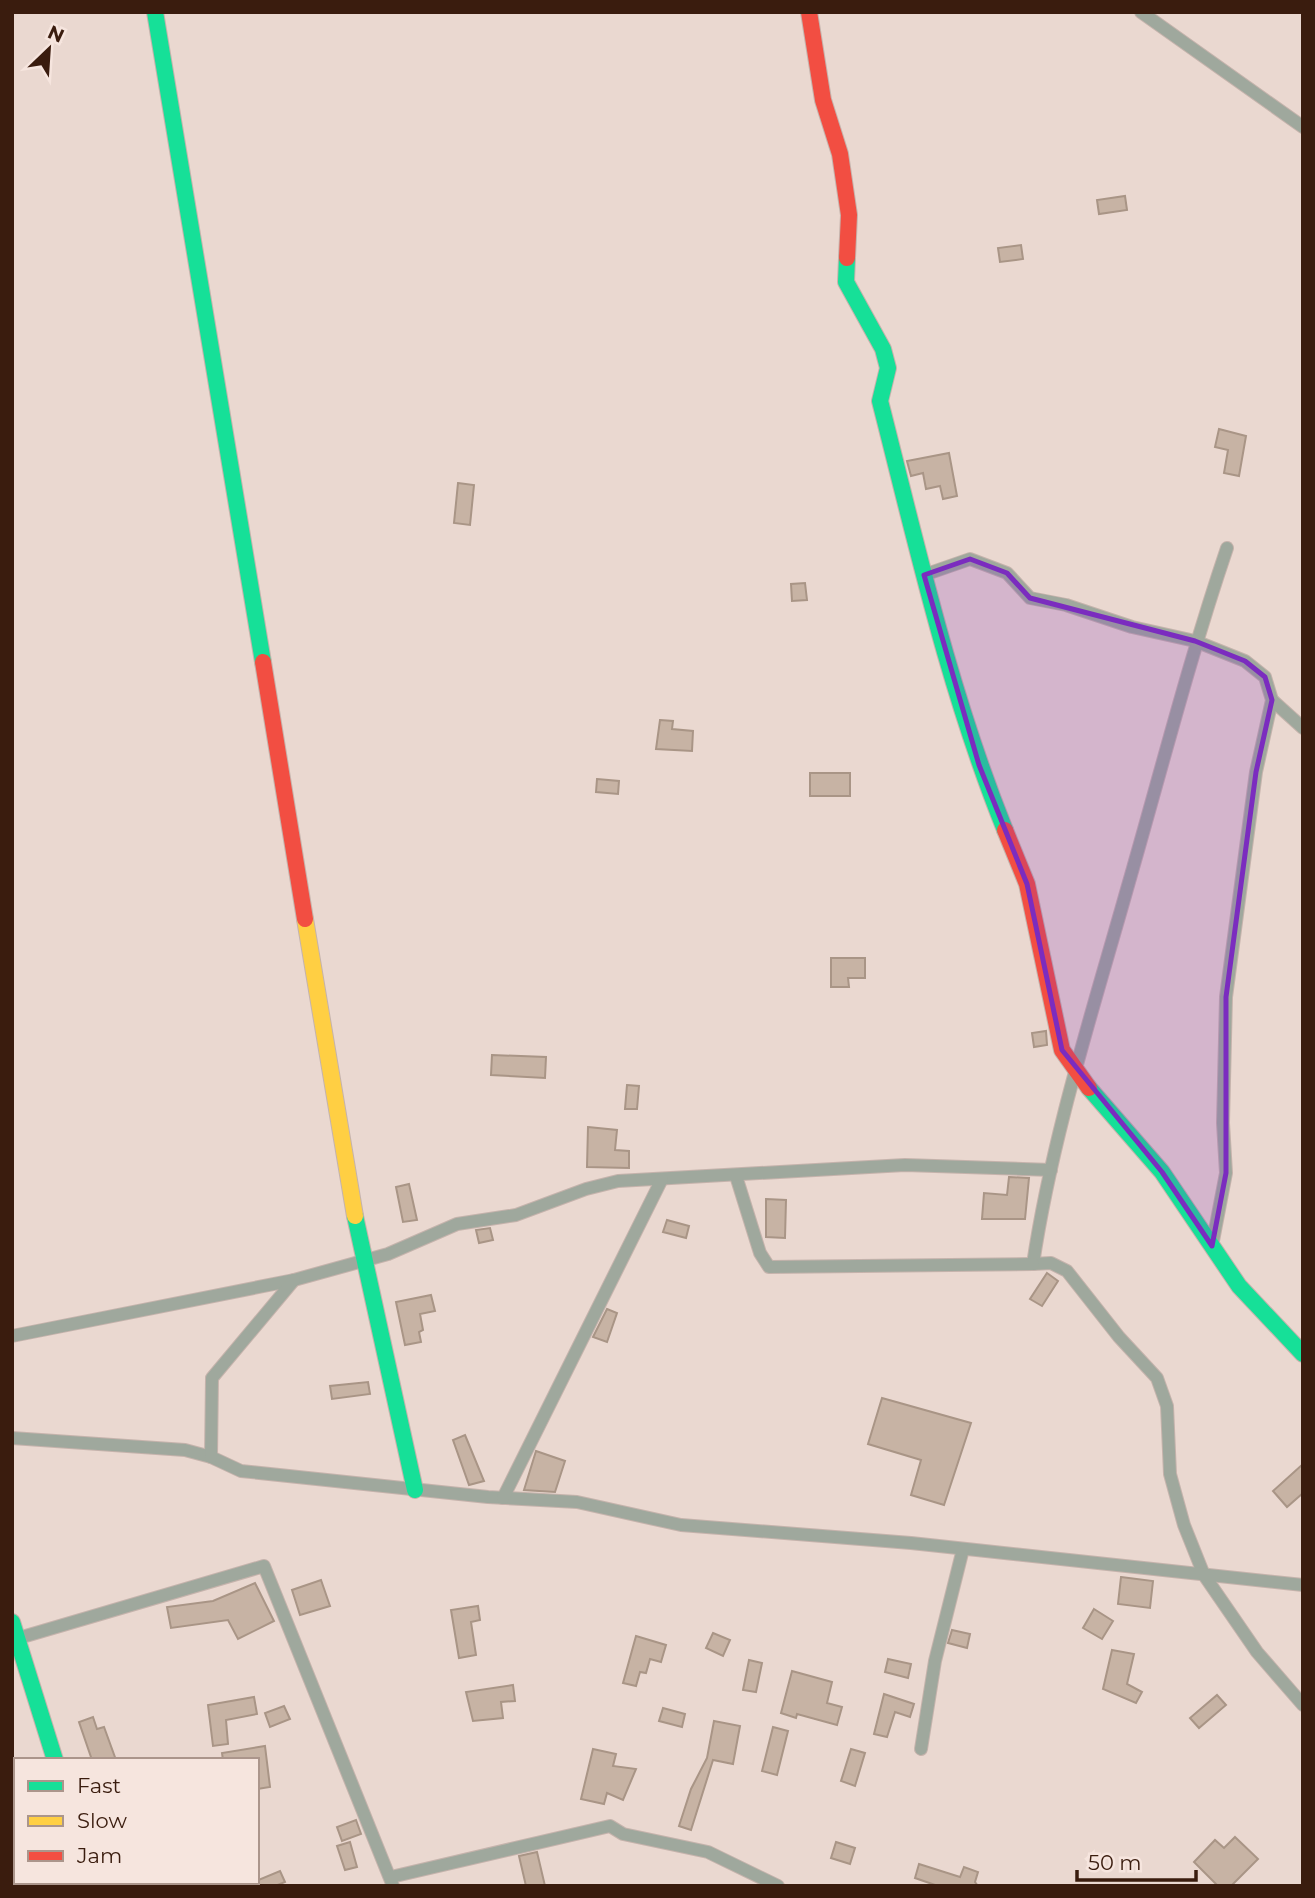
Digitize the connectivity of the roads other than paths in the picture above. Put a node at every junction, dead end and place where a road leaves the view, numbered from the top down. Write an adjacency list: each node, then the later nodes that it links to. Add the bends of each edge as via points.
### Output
1 (155, 12): 15 (street)
2 (809, 12): 6 (street, via 849,215 846,282 883,349 888,368 880,401)
3 (1141, 12): 4 (street)
4 (1303, 127)
5 (1227, 548): 7 (street)
6 (924, 575): 7 (street, via 970,559 1007,573 1030,598); 10 (street, via 979,765 1027,884 1062,1050)
7 (1195, 641): 8 (street, via 1245,661 1265,677); 10 (street)
8 (1272, 700): 9 (street); 14 (street, via 1256,772 1226,997 1226,1173)
9 (1303, 728)
10 (1074, 1072): 11 (street); 14 (street, via 1162,1172)
11 (1051, 1170): 12 (street, via 905,1165); 16 (street, via 1037,1224)
12 (736, 1176): 13 (street); 16 (street, via 760,1253 769,1267)
13 (663, 1179): 15 (street, via 618,1181 516,1215 457,1224); 23 (street)
14 (1212, 1246): 19 (street, via 1239,1286)
15 (362, 1261): 17 (street); 22 (street)
16 (1033, 1264): 25 (street, via 1051,1263 1066,1271 1157,1378 1167,1406 1170,1474)
17 (294, 1280): 18 (street); 21 (street, via 212,1378)
18 (12, 1336)
19 (1303, 1354)
20 (12, 1438): 21 (street, via 185,1450)
21 (211, 1457): 22 (street, via 242,1471)
22 (415, 1490): 23 (street)
23 (503, 1498): 24 (street, via 576,1502 681,1525)
24 (962, 1549): 25 (street); 30 (street, via 935,1661)
25 (1204, 1575): 26 (street); 29 (street, via 1257,1652)
26 (1303, 1585)
27 (12, 1622): 28 (street)
28 (15, 1639): 31 (street); 32 (street, via 264,1566)
29 (1303, 1705)
30 (921, 1749)
31 (54, 1758)
32 (392, 1881): 33 (street, via 610,1826 623,1834 708,1852)
33 (778, 1886)

